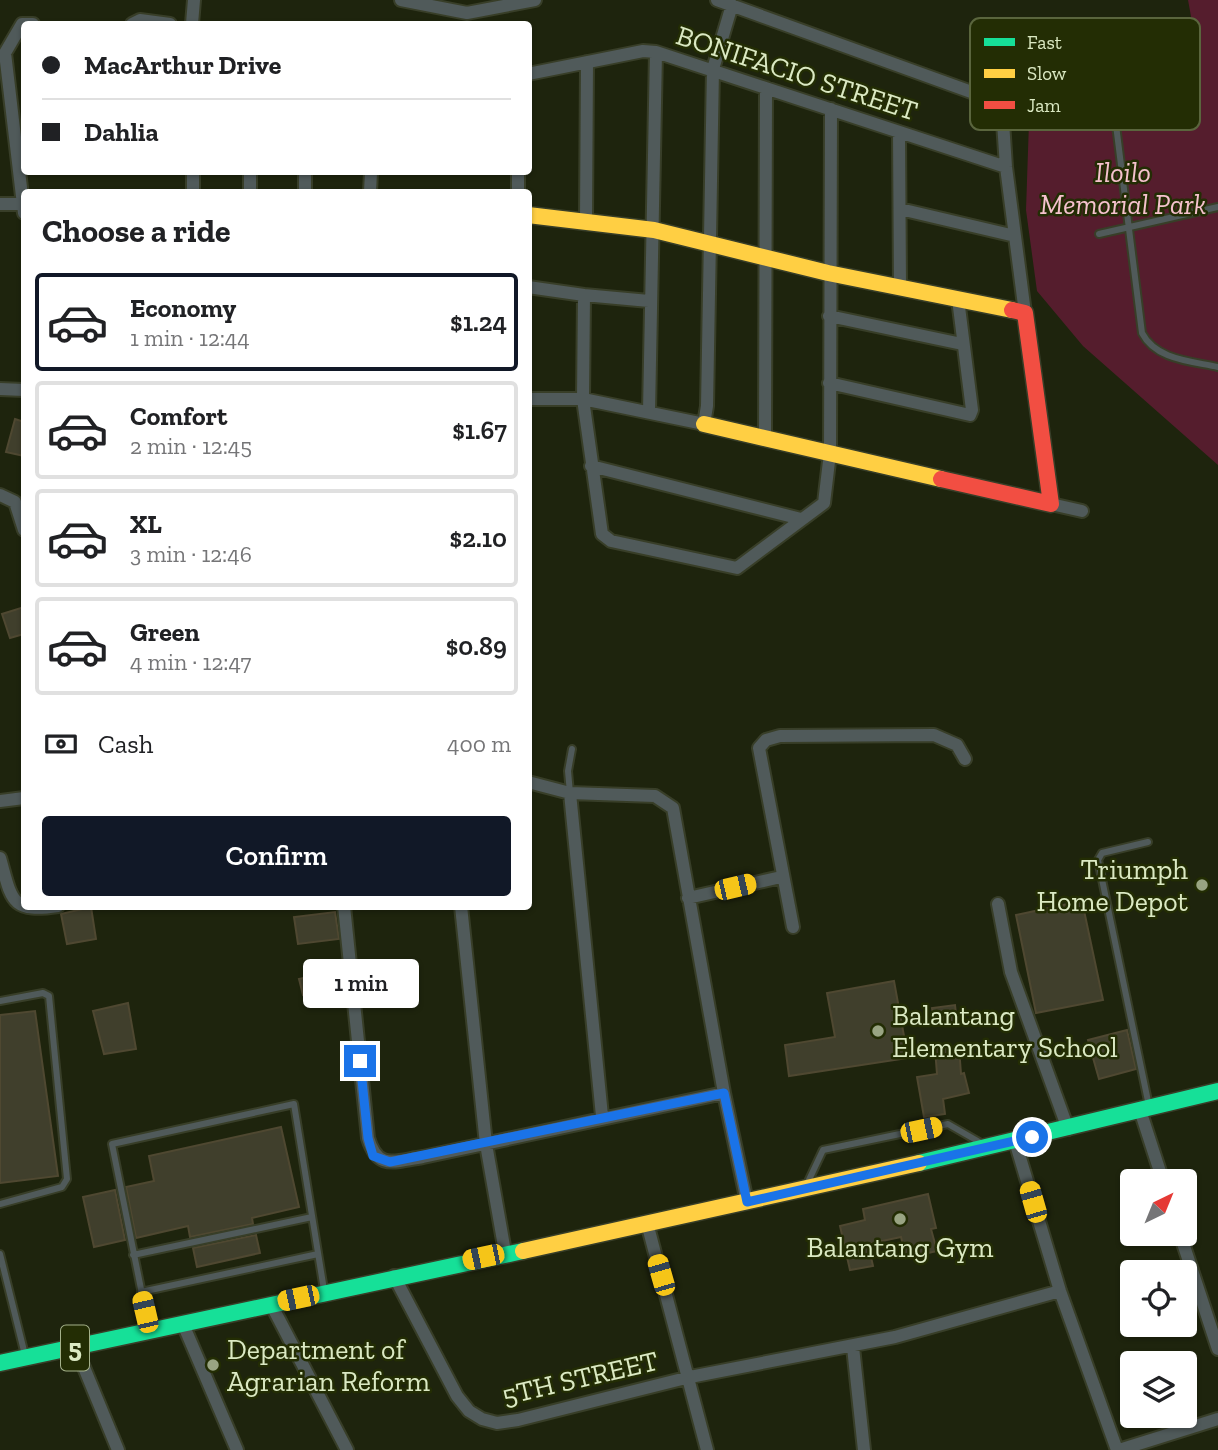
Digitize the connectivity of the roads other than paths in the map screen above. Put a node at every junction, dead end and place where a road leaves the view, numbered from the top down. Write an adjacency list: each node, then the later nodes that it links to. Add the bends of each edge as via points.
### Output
1 (194, 0): 7 (street)
2 (401, 0): 6 (street)
3 (535, 0): 6 (street)
4 (717, 0): 5 (street)
5 (732, 5): 11 (street); 16 (street)
6 (467, 19)
7 (192, 21)
8 (21, 33): 13 (street, via 5,53)
9 (656, 52): 10 (street, BONIFACIO STREET); 11 (street, BONIFACIO STREET); 31 (street)
10 (587, 62): 12 (street, BONIFACIO STREET); 29 (street)
11 (713, 69): 15 (street, BONIFACIO STREET); 34 (street)
12 (532, 74)
13 (9, 83): 14 (street); 21 (street)
14 (21, 83)
15 (766, 88): 17 (street, BONIFACIO STREET); 35 (street)
16 (970, 90)
17 (831, 109): 20 (street, BONIFACIO STREET); 36 (street)
18 (1004, 130): 23 (street)
19 (1117, 130): 30 (lane)
20 (899, 132): 23 (street, BONIFACIO STREET); 27 (street)
21 (19, 135): 22 (street)
22 (21, 164)
23 (1006, 167): 33 (street)
24 (0, 204): 25 (street)
25 (21, 207)
26 (1218, 207): 30 (lane)
27 (900, 209): 33 (street); 38 (street)
28 (532, 215): 29 (main road)
29 (586, 220): 31 (main road)
30 (1130, 226): 32 (lane); 45 (lane, via 1142,333 1147,342 1166,355)
31 (654, 230): 34 (main road); 41 (street)
32 (1099, 234)
33 (1015, 236): 42 (street)
34 (712, 242): 35 (main road); 52 (street)
35 (766, 258): 36 (main road); 53 (street)
36 (828, 273): 38 (main road); 43 (street)
37 (532, 288): 39 (street)
38 (900, 288): 40 (main road)
39 (583, 295): 41 (street); 50 (street)
40 (958, 299): 42 (main road); 44 (street)
41 (649, 301): 51 (street)
42 (1025, 313): 57 (main road)
43 (829, 316): 44 (street); 46 (street)
44 (962, 344): 46 (street, via 972,410 967,417)
45 (1218, 367)
46 (829, 383): 54 (street)
47 (0, 389): 48 (street)
48 (21, 390)
49 (532, 399): 50 (street)
50 (583, 399): 51 (street); 55 (street)
51 (649, 412): 52 (street)
52 (704, 424): 53 (main road)
53 (765, 438): 54 (main road)
54 (830, 453): 57 (main road); 59 (street, via 823,506)
55 (592, 466): 59 (street); 59 (street, via 602,534 611,541 734,569)
56 (0, 495): 60 (street, via 15,502)
57 (1051, 505): 58 (street)
58 (1082, 511)
59 (802, 519)
60 (21, 521)
61 (572, 749): 64 (lane)
62 (965, 759): 69 (street, via 957,745 934,735 780,736 765,740 759,748)
63 (532, 783): 64 (street)
64 (570, 793): 70 (street, via 666,800 673,808); 80 (street)
65 (21, 798): 66 (street)
66 (0, 801)
67 (1148, 842): 79 (lane, via 1102,853 1098,860)
68 (0, 858): 72 (street, via 11,896)
69 (781, 877): 70 (street); 75 (street)
70 (688, 898): 78 (street)
71 (998, 904): 81 (street, via 1011,972)
72 (21, 907)
73 (344, 910): 83 (street, via 373,1156 390,1162)
74 (461, 910): 83 (street)
75 (793, 927)
76 (0, 1001): 88 (lane, via 43,993 49,996 67,1179 62,1187)
77 (1218, 1091): 79 (main road, 5)
78 (724, 1093): 80 (street); 87 (street)
79 (1145, 1109): 81 (main road, 5); 85 (street)
80 (602, 1116): 83 (street)
81 (1068, 1129): 82 (main road, 5)
82 (1015, 1141): 84 (main road, 5); 97 (street)
83 (486, 1144): 92 (street)
84 (989, 1147): 86 (main road, 5); 86 (lane, via 948,1124 823,1150)
85 (1160, 1169)
86 (804, 1188): 87 (main road, 5)
87 (747, 1202): 90 (main road, 5)
88 (0, 1204)
89 (312, 1217): 94 (lane); 95 (lane); 95 (lane, via 294,1104 112,1144)
90 (647, 1223): 92 (main road, 5); 108 (street)
91 (1185, 1246): 105 (street)
92 (505, 1252): 96 (main road, 5)
93 (0, 1254): 106 (lane)
94 (318, 1254): 98 (lane); 99 (lane)
95 (133, 1255): 98 (lane)
96 (394, 1276): 99 (main road, 5); 108 (street, 5TH STREET, via 457,1396 482,1419 497,1423 518,1420)
97 (1060, 1291): 103 (street, 5TH STREET); 115 (street)
98 (141, 1292): 102 (lane)
99 (324, 1293): 100 (main road, 5)
100 (271, 1304): 101 (main road, 5); 112 (street)
101 (183, 1324): 102 (main road, 5); 111 (street)
102 (150, 1331): 104 (main road, 5)
103 (853, 1347): 108 (street, 5TH STREET); 114 (street)
104 (76, 1348): 106 (main road, 5); 110 (street)
105 (1218, 1349)
106 (25, 1357): 107 (main road, 5)
107 (0, 1363)
108 (690, 1377): 113 (street)
109 (1218, 1419): 115 (street)
110 (118, 1450)
111 (237, 1450)
112 (347, 1450)
113 (708, 1450)
114 (864, 1450)
115 (1118, 1450)

